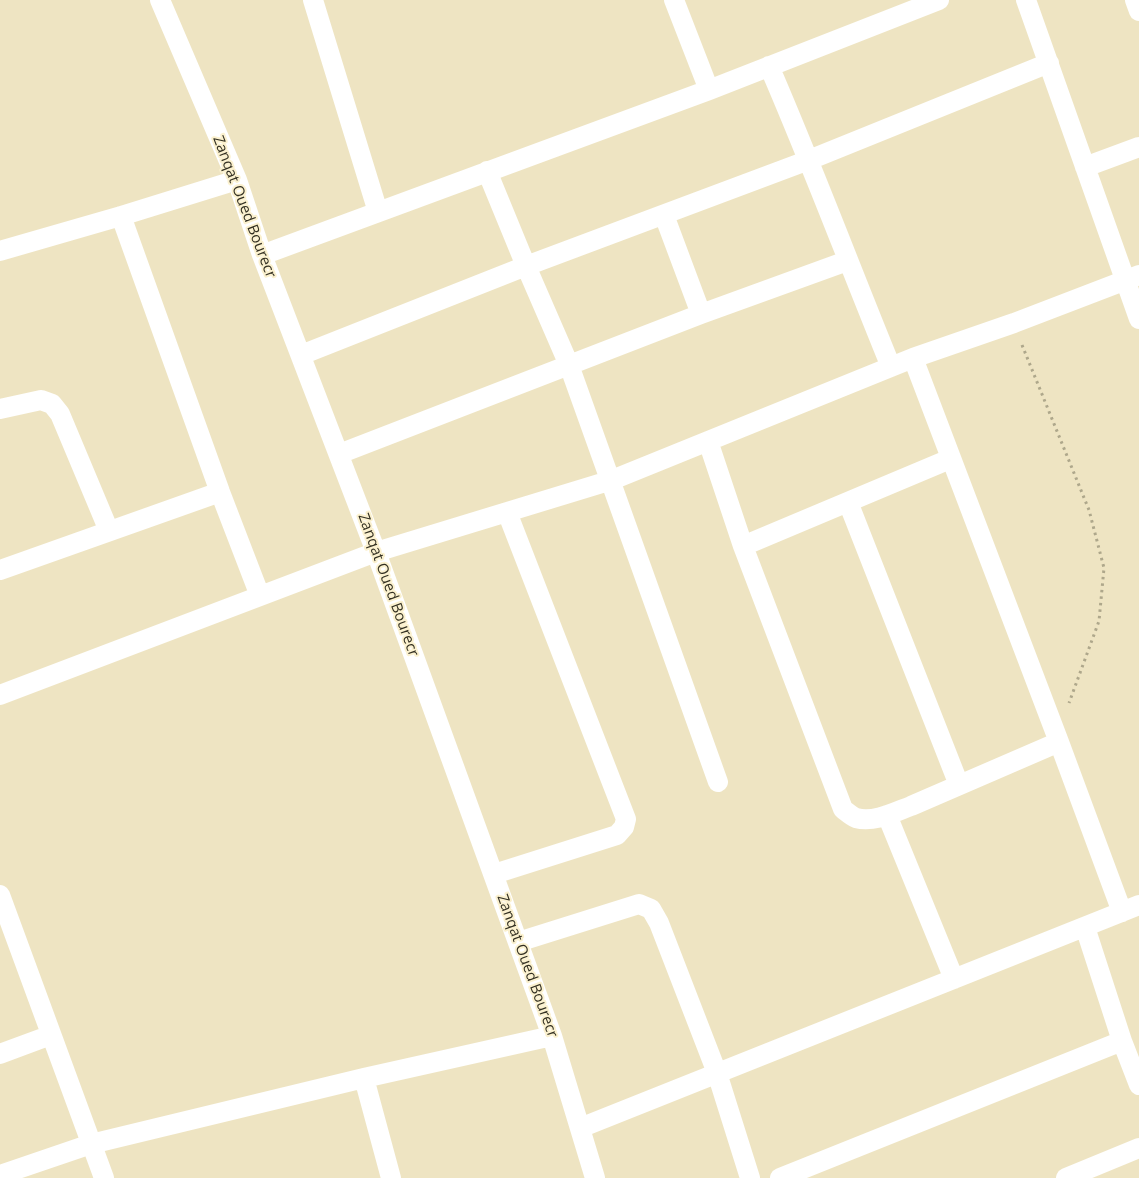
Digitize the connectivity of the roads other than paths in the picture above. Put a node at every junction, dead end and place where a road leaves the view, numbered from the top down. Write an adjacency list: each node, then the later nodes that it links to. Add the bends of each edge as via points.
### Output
1 (160, 0): 15 (street, Zanqat Oued Bourecr)
2 (313, 0): 16 (street)
3 (674, 0): 10 (street)
4 (1026, 0): 8 (street)
5 (1135, 0): 7 (street)
6 (927, 2): 9 (street)
7 (1139, 11)
8 (1049, 64): 12 (street); 13 (street)
9 (769, 66): 10 (street); 12 (street)
10 (709, 90): 14 (street)
11 (1139, 147): 13 (street)
12 (809, 160): 17 (street); 21 (street)
13 (1085, 167): 23 (street)
14 (487, 171): 16 (street); 22 (street)
15 (237, 180): 18 (street); 20 (street, Zanqat Oued Bourecr)
16 (378, 212): 20 (street)
17 (664, 215): 22 (street); 24 (street)
18 (122, 216): 19 (street); 35 (street)
19 (0, 251)
20 (262, 255): 26 (street, Zanqat Oued Bourecr)
21 (847, 261): 24 (street); 29 (street)
22 (526, 266): 26 (street); 28 (street)
23 (1132, 278): 25 (street); 27 (street)
24 (701, 314): 28 (street)
25 (1139, 318)
26 (302, 355): 32 (street, Zanqat Oued Bourecr)
27 (912, 358): 29 (street); 33 (street)
28 (569, 365): 32 (street); 34 (street)
29 (890, 368): 31 (street)
30 (0, 409): 38 (street, via 41,400 52,404 60,414)
31 (708, 441): 34 (street); 39 (street)
32 (339, 454): 40 (street, Zanqat Oued Bourecr)
33 (950, 459): 36 (street); 44 (street)
34 (612, 480): 37 (street); 45 (street)
35 (220, 492): 38 (street); 42 (street)
36 (848, 502): 39 (street); 46 (street)
37 (507, 512): 40 (street); 48 (street, via 626,819 624,827 616,835)
38 (109, 531): 41 (street)
39 (743, 546): 47 (street, via 843,809 854,817 866,819)
40 (376, 552): 42 (street); 48 (street, Zanqat Oued Bourecr)
41 (1, 565)
42 (260, 596): 43 (street)
43 (0, 695)
44 (1058, 739): 46 (street); 50 (street)
45 (718, 782)
46 (959, 785): 47 (street)
47 (887, 814): 53 (street)
48 (494, 874): 52 (street, Zanqat Oued Bourecr)
49 (0, 895): 54 (street)
50 (1130, 908): 51 (street)
51 (1085, 926): 53 (street); 56 (street)
52 (518, 942): 55 (street, Zanqat Oued Bourecr); 58 (street, via 639,904 651,909)
53 (954, 979): 58 (street)
54 (51, 1035): 57 (street); 62 (street)
55 (552, 1036): 59 (street); 61 (street, Zanqat Oued Bourecr)
56 (1122, 1041): 60 (street); 69 (street)
57 (0, 1054)
58 (718, 1073): 61 (street); 68 (street)
59 (364, 1078): 62 (street); 66 (street)
60 (1139, 1085)
61 (580, 1128): 67 (street, Zanqat Oued Bourecr)
62 (92, 1144): 64 (street); 65 (street)
63 (1139, 1148): 70 (street)
64 (0, 1174)
65 (104, 1178)
66 (391, 1178)
67 (595, 1178)
68 (750, 1178)
69 (780, 1178)
70 (1066, 1178)

